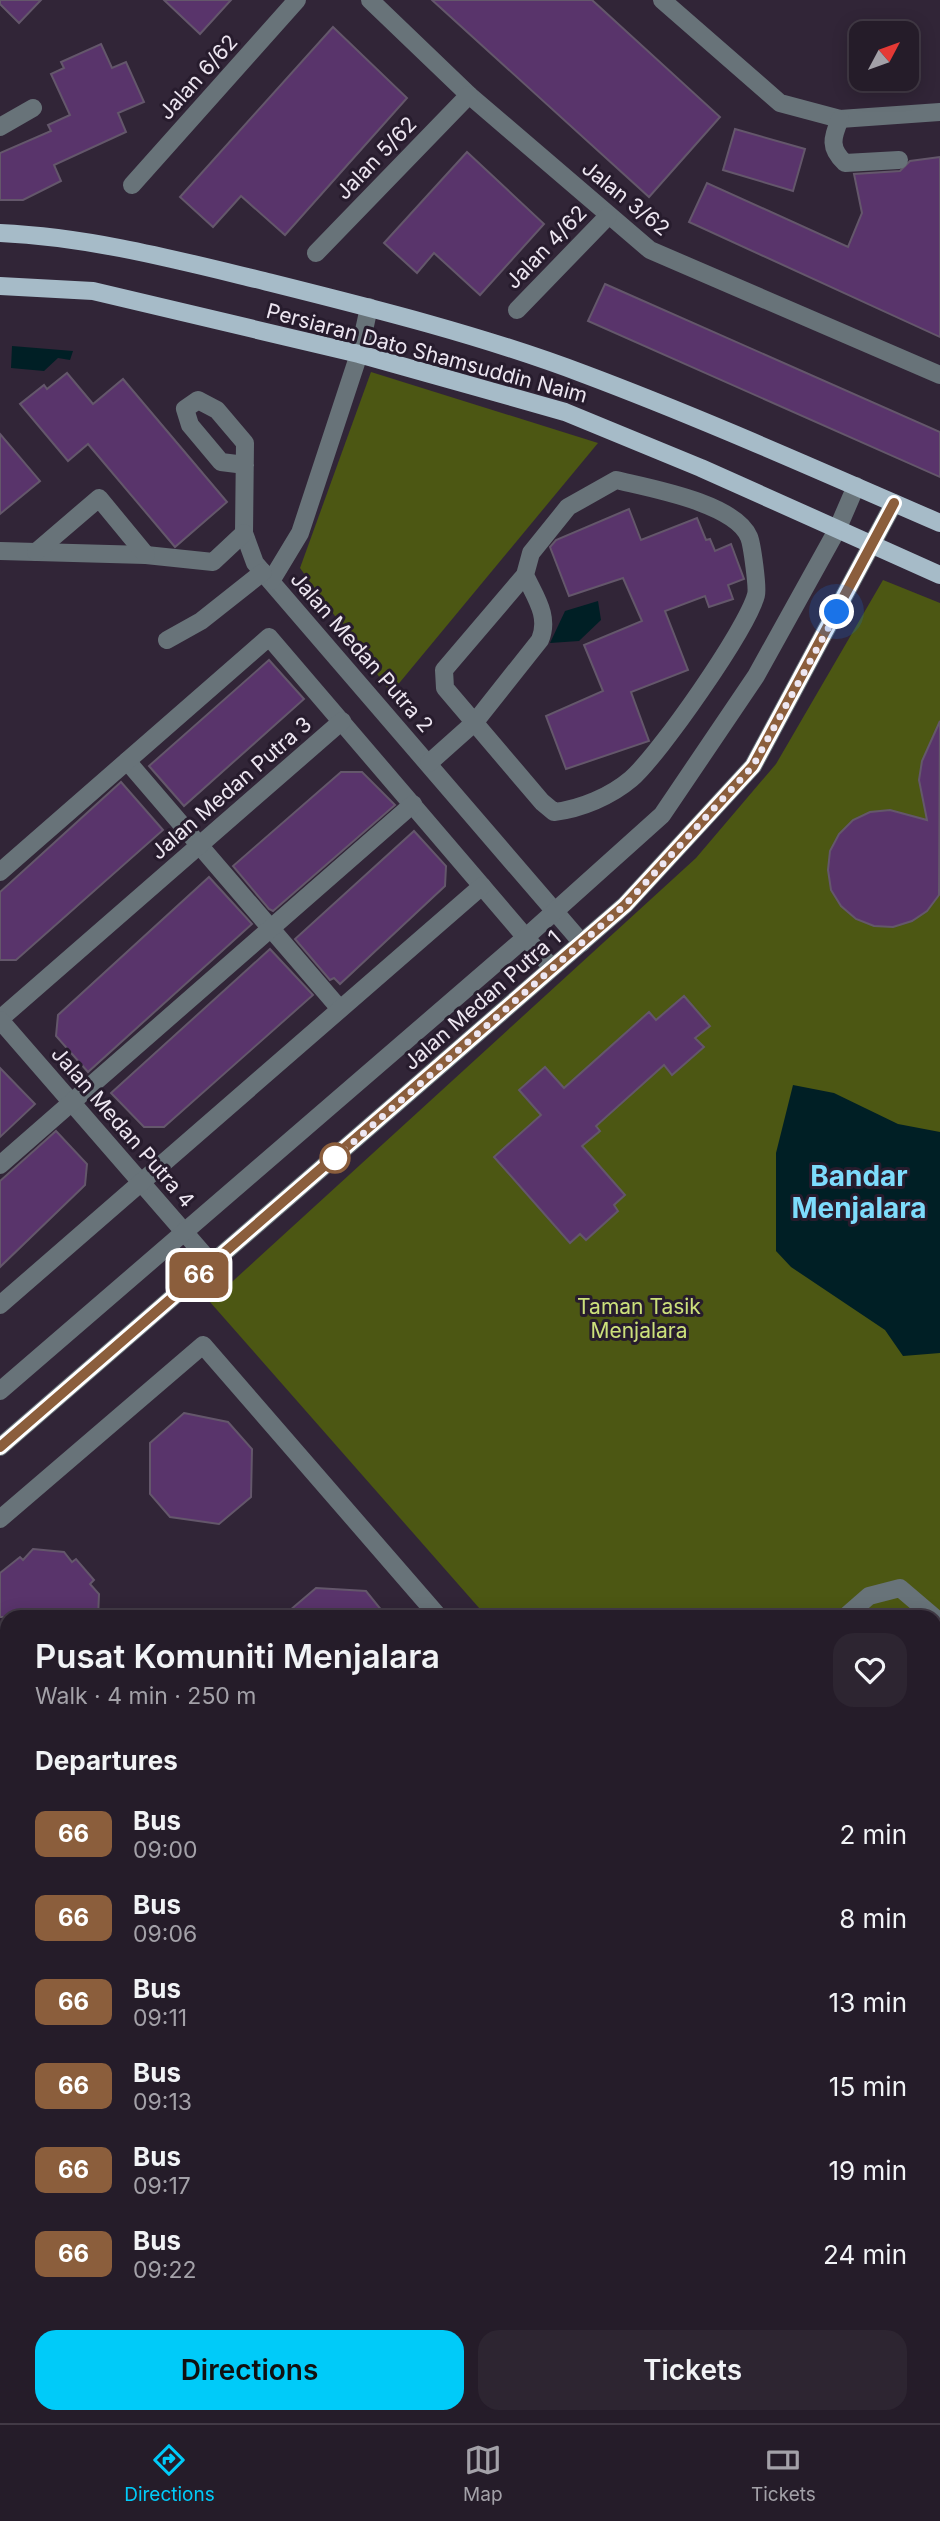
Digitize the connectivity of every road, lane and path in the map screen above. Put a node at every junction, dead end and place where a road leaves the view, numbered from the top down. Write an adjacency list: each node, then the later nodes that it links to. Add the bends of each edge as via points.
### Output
1 (297, 0): 10 (street, Jalan 6/62)
2 (370, 0): 4 (street, Jalan 3/62)
3 (662, 0): 7 (street, via 780,103)
4 (469, 95): 11 (street, Jalan 3/62); 13 (street, Jalan 5/62)
5 (33, 108): 8 (street)
6 (940, 112): 7 (street)
7 (840, 119): 9 (street, via 832,144 845,163)
8 (0, 127)
9 (899, 160)
10 (132, 185)
11 (608, 216): 16 (street, Jalan 4/62); 18 (street, Jalan 3/62, via 650,250)
12 (0, 233): 15 (main road, Persiaran Dato Shamsuddin Naim, via 77,238)
13 (316, 253)
14 (0, 286): 17 (main road, Persiaran Dato Shamsuddin Naim, via 93,291)
15 (369, 307): 17 (street, Jalan Medan Putra 2); 20 (main road, Persiaran Dato Shamsuddin Naim, via 583,373)
16 (517, 310)
17 (359, 354): 23 (main road, Persiaran Dato Shamsuddin Naim, via 565,412); 31 (street, Jalan Medan Putra 2, via 300,533)
18 (940, 374)
19 (245, 465): 24 (street)
20 (856, 486): 21 (main road, Persiaran Dato Shamsuddin Naim); 23 (street, Jalan Medan Putra 1)
21 (894, 503): 22 (main road, Persiaran Dato Shamsuddin Naim); 25 (street, Jalan Medan Putra 1)
22 (940, 523)
23 (837, 530): 25 (main road, Persiaran Dato Shamsuddin Naim); 41 (street, Jalan Medan Putra 1, via 756,676 662,815)
24 (244, 533): 28 (street, via 213,562); 31 (street, via 255,563)
25 (873, 546): 30 (main road, Persiaran Dato Shamsuddin Naim); 44 (street, Jalan Medan Putra 1, via 753,766 625,905)
26 (0, 551): 27 (street)
27 (36, 552): 28 (street); 28 (street, via 99,498)
28 (146, 555)
29 (525, 575): 34 (street, via 544,615 545,628); 34 (street, via 444,670 445,688); 34 (street, via 531,554 568,507 616,480 724,511 749,536 756,593 732,642 682,716 632,778 604,796 572,810 554,812)
30 (940, 575)
31 (267, 577): 32 (street); 36 (street, Jalan Medan Putra 2)
32 (167, 640)
33 (342, 721): 35 (street, via 269,637); 37 (street, Jalan Medan Putra 3); 38 (street, Jalan Medan Putra 3)
34 (475, 722): 36 (street)
35 (127, 761): 38 (street); 39 (street)
36 (429, 763): 41 (street, Jalan Medan Putra 2)
37 (413, 804): 40 (street, Jalan Medan Putra 3); 42 (street)
38 (200, 846): 42 (street); 47 (street, Jalan Medan Putra 3)
39 (3, 863)
40 (482, 886): 43 (street, Jalan Medan Putra 3); 46 (street)
41 (554, 912): 43 (street, Jalan Medan Putra 1); 44 (street, Jalan Medan Putra 2)
42 (270, 927): 46 (street); 48 (street)
43 (525, 938): 45 (street, Jalan Medan Putra 3); 51 (street, Jalan Medan Putra 1)
44 (582, 943): 45 (street, Jalan Medan Putra 1)
45 (552, 968): 52 (street, Jalan Medan Putra 1)
46 (340, 1009): 50 (street)
47 (0, 1020): 48 (street, Jalan Medan Putra 4)
48 (71, 1102): 49 (street); 50 (street, Jalan Medan Putra 4)
49 (0, 1165)
50 (141, 1182): 51 (street, Jalan Medan Putra 4); 53 (street)
51 (183, 1231): 52 (street, Jalan Medan Putra 4); 54 (street, Jalan Medan Putra 1)
52 (212, 1264): 55 (street, Jalan Medan Putra 1)
53 (0, 1305)
54 (0, 1391)
55 (0, 1447)
56 (0, 1519): 57 (street, via 203,1345)
57 (433, 1610)
58 (853, 1610): 59 (street, via 869,1596 900,1588)
59 (926, 1610)

